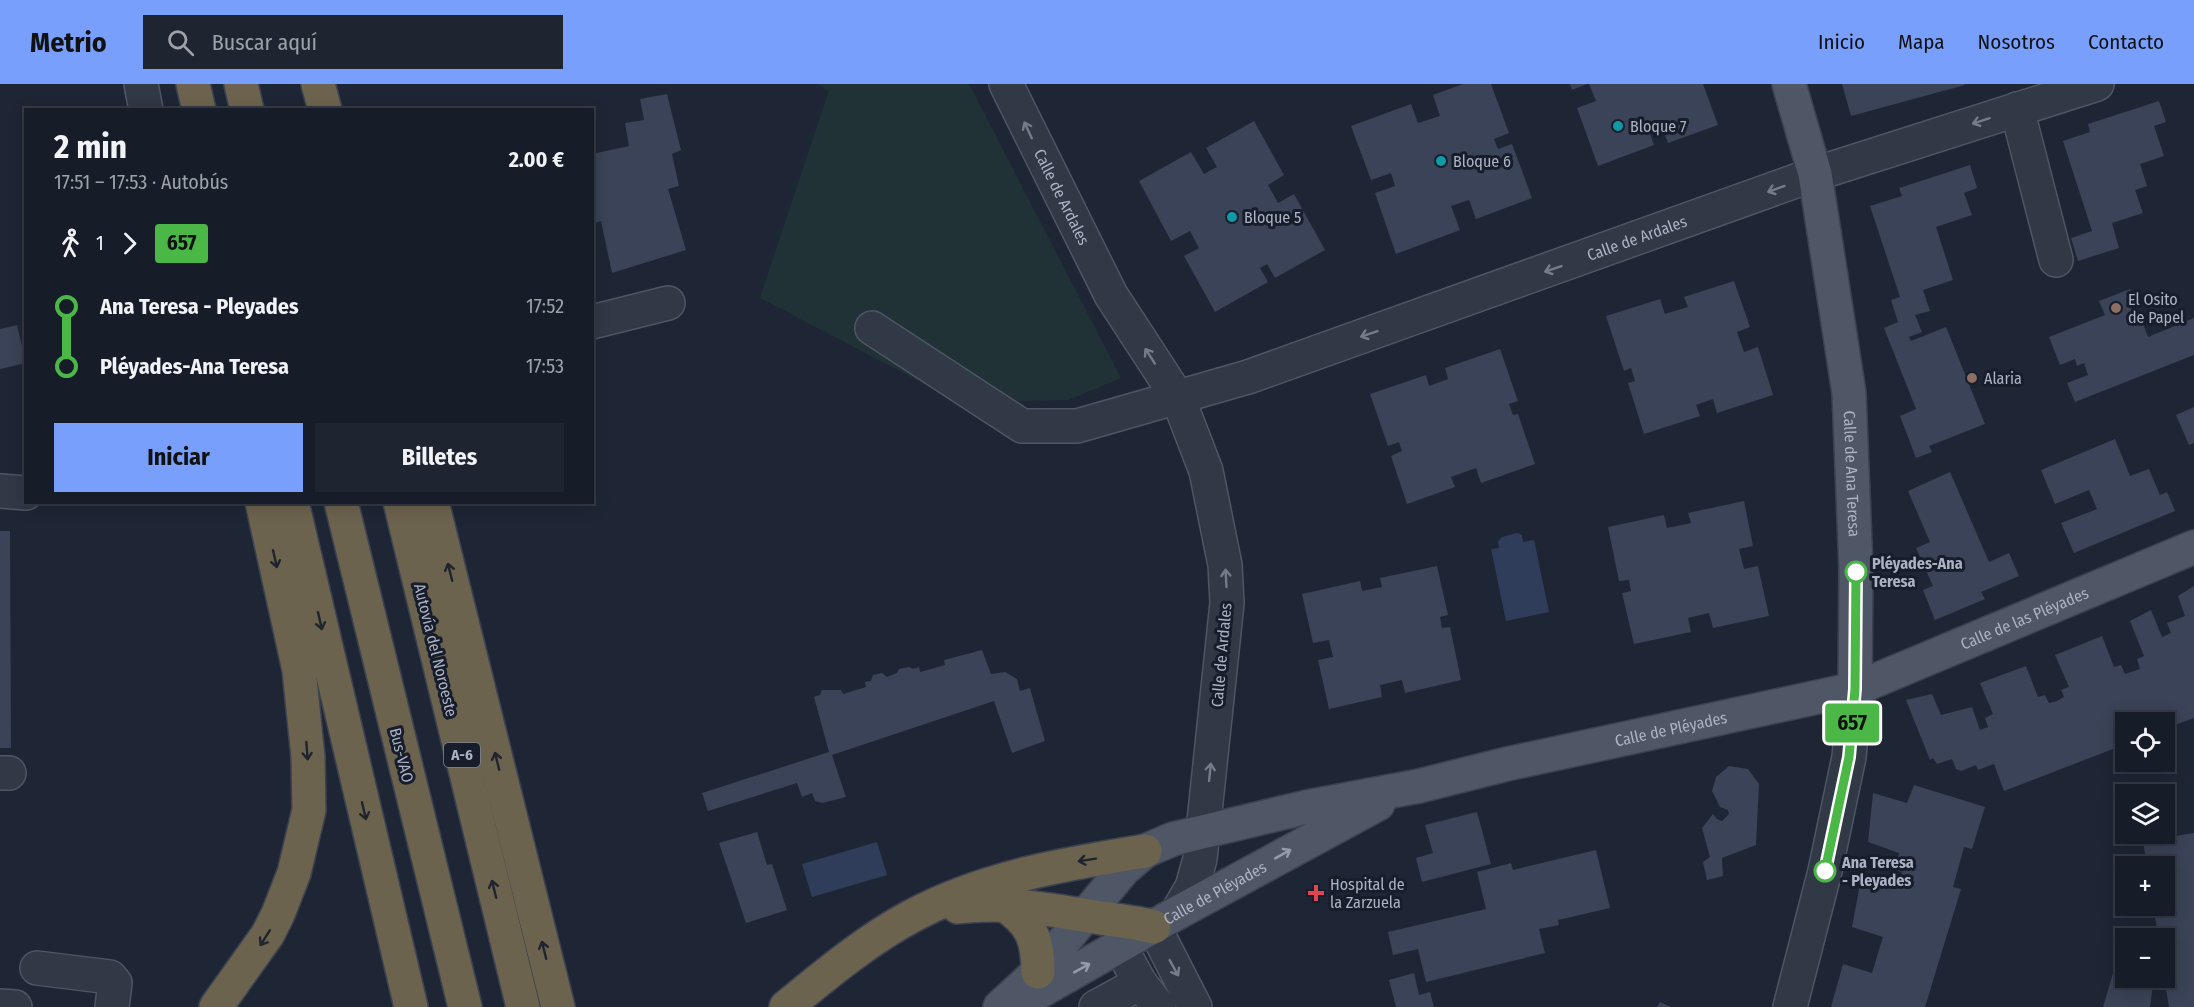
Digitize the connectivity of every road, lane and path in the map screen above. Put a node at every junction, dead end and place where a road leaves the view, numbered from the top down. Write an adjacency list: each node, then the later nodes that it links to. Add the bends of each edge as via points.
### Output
1 (141, 84): 9 (street)
2 (191, 84): 10 (highway); 11 (highway)
3 (241, 84): 12 (highway)
4 (303, 84): 13 (highway)
5 (318, 84): 14 (highway)
6 (1006, 84): 21 (street, Calle de Ardales, one-way to 6, via 1111,295)
7 (1789, 84): 16 (main road, Calle de Ana Teresa)
8 (2097, 84): 15 (street, Calle de Ardales)
9 (146, 108)
10 (191, 108)
11 (198, 108)
12 (247, 108)
13 (309, 108)
14 (324, 108)
15 (2017, 109): 16 (street, Calle de Ardales, one-way to 16); 17 (street)
16 (1815, 174): 21 (street, Calle de Ardales, one-way to 21, via 1248,377); 30 (main road, Calle de Ana Teresa, via 1849,393 1856,569)
17 (2056, 260)
18 (668, 303): 19 (street)
19 (594, 322)
20 (872, 328): 21 (street, via 1022,426 1077,426)
21 (1178, 398): 32 (street, Calle de Ardales, one-way to 21, via 1224,644 1226,566 1206,471)
22 (0, 491): 23 (street)
23 (24, 493)
24 (262, 504): 45 (highway, one-way to 45, via 299,670 309,810 294,873 278,914)
25 (292, 504): 46 (highway, one-way to 46)
26 (341, 504): 47 (highway, Bus-VAO)
27 (400, 504): 48 (highway, Autovía del Noroeste / A-6, one-way to 27)
28 (432, 504): 49 (highway, one-way to 28)
29 (2194, 547): 30 (main road, Calle de las Pléyades)
30 (1855, 689): 31 (main road, Calle de Pléyades); 55 (street, Calle de Ana Teresa, via 1849,757)
31 (1419, 786): 32 (main road, Calle de Pléyades); 35 (main road, Calle de Pléyades, one-way to 31)
32 (1204, 830): 33 (main road, Calle de Pléyades); 35 (street, Calle de Ardales)
33 (1153, 848): 35 (street, via 1174,849 1191,869); 36 (highway, one-way to 36, via 1053,866 978,887); 37 (main road, via 1124,869)
34 (1003, 904): 36 (highway, via 956,907); 37 (highway); 40 (highway, via 1028,926 1038,954)
35 (1174, 909): 37 (highway, via 1132,921); 38 (main road, Calle de Pléyades); 54 (street, one-way to 54)
36 (912, 916): 50 (highway)
37 (1087, 916): 40 (main road)
38 (1120, 946): 41 (street); 52 (main road, Calle de Pléyades, one-way to 38)
39 (37, 968): 44 (street, via 110,977 115,983)
40 (1038, 972): 51 (main road)
41 (1149, 995): 53 (street)
42 (0, 1006): 43 (street)
43 (15, 1007)
44 (112, 1007)
45 (216, 1007)
46 (411, 1007)
47 (465, 1007)
48 (523, 1007)
49 (558, 1007)
50 (786, 1007)
51 (1000, 1007)
52 (1013, 1007)
53 (1096, 1007)
54 (1195, 1007)
55 (1790, 1007)

